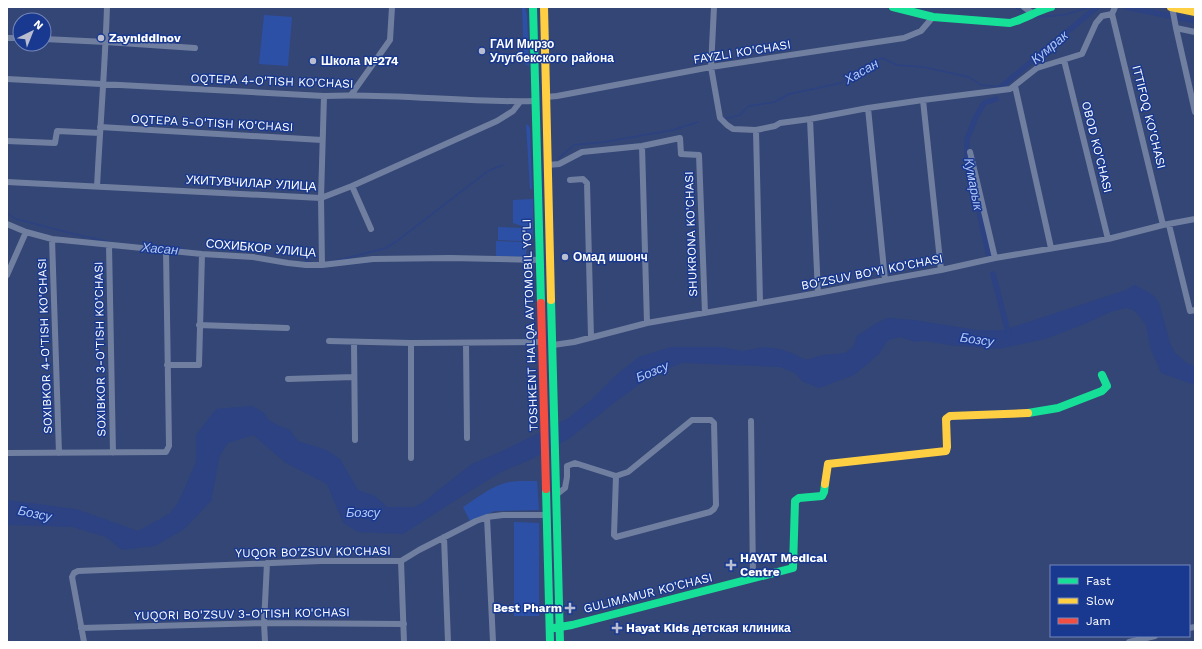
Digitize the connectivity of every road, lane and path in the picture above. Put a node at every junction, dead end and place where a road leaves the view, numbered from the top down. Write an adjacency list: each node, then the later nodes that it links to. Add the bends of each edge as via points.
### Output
1 (107, 7): 17 (street)
2 (392, 7): 24 (street, via 390,40)
3 (533, 7): 29 (main road, TOSHKENT HALQA AVTOMOBIL YO'LI)
4 (544, 7): 26 (main road, TOSHKENT HALQA AVTOMOBIL YO'LI)
5 (714, 7): 20 (street)
6 (893, 7): 13 (main road)
7 (1024, 7): 12 (street)
8 (1051, 7): 12 (main road)
9 (1172, 7): 11 (main road); 14 (street)
10 (1114, 10): 19 (street, via 1099,19 1082,54); 47 (street, ITTIFOQ KO'CHASI)
11 (1192, 10)
12 (1032, 13): 13 (main road, via 1010,23)
13 (933, 17): 20 (street, FAYZLI KO'CHASI, via 921,32 904,38)
14 (1175, 26): 15 (street); 31 (street)
15 (1195, 32)
16 (52, 39): 17 (street)
17 (106, 42): 18 (street); 22 (street)
18 (195, 48)
19 (1064, 60): 23 (street, via 1037,68); 51 (street, OBOD KO'CHASI)
20 (711, 67): 26 (street, FAYZLI KO'CHASI); 34 (street, via 720,118 733,129)
21 (7, 79): 22 (street, OQTEPA 4-O'TISH KO'CHASI)
22 (103, 84): 25 (street, OQTEPA 4-O'TISH KO'CHASI); 33 (street)
23 (1015, 86): 27 (street, via 1010,90); 55 (street)
24 (351, 95): 25 (street, OQTEPA 4-O'TISH KO'CHASI); 28 (street, OQTEPA 4-O'TISH KO'CHASI)
25 (324, 96): 35 (street)
26 (546, 97): 39 (main road, TOSHKENT HALQA AVTOMOBIL YO'LI)
27 (923, 100): 30 (street); 61 (street)
28 (520, 102): 29 (street, OQTEPA 4-O'TISH KO'CHASI); 42 (street, УКИТУВЧИЛАР УЛИЦА, via 513,111 497,121)
29 (536, 102): 53 (main road, TOSHKENT HALQA AVTOMOBIL YO'LI)
30 (868, 108): 32 (street); 63 (street)
31 (1195, 112)
32 (810, 119): 34 (street, via 780,123); 64 (street)
33 (100, 130): 35 (street, OQTEPA 5-O'TISH KO'CHASI); 36 (street, OQTEPA 5-O'TISH KO'CHASI, via 57,131 55,143); 43 (street)
34 (756, 130): 65 (street)
35 (322, 140): 44 (street)
36 (7, 141)
37 (642, 146): 39 (street, SHUKRONA KO'CHASI, via 582,152 559,164); 67 (street, SHUKRONA KO'CHASI, via 680,138 681,154 699,155); 68 (street)
38 (970, 152): 58 (street)
39 (548, 165): 52 (main road, TOSHKENT HALQA AVTOMOBIL YO'LI)
40 (570, 180): 71 (street, via 583,179 587,183)
41 (7, 182): 43 (street, УКИТУВЧИЛАР УЛИЦА)
42 (352, 186): 44 (street, УКИТУВЧИЛАР УЛИЦА); 48 (street)
43 (97, 187): 44 (street, УКИТУВЧИЛАР УЛИЦА)
44 (321, 198): 60 (street)
45 (1195, 219): 47 (street, BO'ZSUV BO'YI KO'CHASI)
46 (7, 224): 49 (street, СОХИБКОР УЛИЦА)
47 (1166, 225): 51 (street, BO'ZSUV BO'YI KO'CHASI); 66 (street, ITTIFOQ KO'CHASI, via 1190,311)
48 (371, 229)
49 (26, 232): 50 (street, СОХИБКОР УЛИЦА); 62 (street)
50 (52, 239): 54 (street, СОХИБКОР УЛИЦА); 86 (street, SOXIBKOR 4-O'TISH KO'CHASI)
51 (1108, 239): 55 (street, BO'ZSUV BO'YI KO'CHASI)
52 (550, 242): 53 (main road); 77 (main road, TOSHKENT HALQA AVTOMOBIL YO'LI)
53 (540, 243): 59 (main road, TOSHKENT HALQA AVTOMOBIL YO'LI)
54 (109, 245): 56 (street, СОХИБКОР УЛИЦА); 87 (street, SOXIBKOR 3-O'TISH KO'CHASI)
55 (1051, 248): 58 (street, BO'ZSUV BO'YI KO'CHASI)
56 (166, 250): 57 (street, СОХИБКОР УЛИЦА); 78 (street)
57 (202, 254): 60 (street, СОХИБКОР УЛИЦА); 69 (street)
58 (995, 258): 61 (street, BO'ZSUV BO'YI KO'CHASI)
59 (540, 260): 60 (street, СОХИБКОР УЛИЦА, via 373,259); 74 (main road, TOSHKENT HALQA AVTOMOBIL YO'LI)
60 (322, 265)
61 (941, 270): 63 (street, BO'ZSUV BO'YI KO'CHASI)
62 (7, 275)
63 (885, 280): 64 (street, BO'ZSUV BO'YI KO'CHASI)
64 (818, 293): 65 (street, BO'ZSUV BO'YI KO'CHASI)
65 (760, 303): 67 (street, BO'ZSUV BO'YI KO'CHASI)
66 (1195, 310)
67 (705, 313): 68 (street, BO'ZSUV BO'YI KO'CHASI)
68 (646, 323): 71 (street, BO'ZSUV BO'YI KO'CHASI)
69 (199, 325): 70 (street); 78 (street, via 199,365)
70 (287, 328)
71 (591, 337): 77 (street, BO'ZSUV BO'YI KO'CHASI)
72 (329, 341): 73 (street)
73 (354, 342): 75 (street); 80 (street)
74 (542, 342): 76 (street); 91 (main road, TOSHKENT HALQA AVTOMOBIL YO'LI)
75 (411, 343): 76 (street); 88 (street)
76 (466, 343): 83 (street)
77 (553, 345): 90 (main road, TOSHKENT HALQA AVTOMOBIL YO'LI)
78 (167, 365): 87 (street, via 168,449 166,452)
79 (1102, 375): 96 (main road, GULIMAMUR KO'CHASI, via 1106,389 1064,406 1030,413 950,416 946,419 946,451 828,464 822,496 799,498 795,501 793,568)
80 (354, 377): 81 (street); 84 (street)
81 (288, 379)
82 (751, 421): 96 (street)
83 (467, 438)
84 (355, 440)
85 (7, 453): 86 (street)
86 (59, 453): 87 (street)
87 (113, 453)
88 (411, 458)
89 (616, 476): 89 (street, via 628,472 692,420 711,420 714,423 716,505 710,512 615,536); 90 (street, via 575,463 567,466 565,488)
90 (556, 495): 99 (main road, TOSHKENT HALQA AVTOMOBIL YO'LI)
91 (546, 515): 92 (street, YUQOR BO'ZSUV KO'CHASI); 101 (main road, TOSHKENT HALQA AVTOMOBIL YO'LI)
92 (487, 517): 93 (street, YUQOR BO'ZSUV KO'CHASI); 107 (street)
93 (444, 538): 94 (street, YUQOR BO'ZSUV KO'CHASI); 106 (street)
94 (401, 561): 95 (street, YUQOR BO'ZSUV KO'CHASI); 98 (street)
95 (267, 563): 97 (street); 100 (street, YUQOR BO'ZSUV KO'CHASI, via 78,571 72,577)
96 (753, 578): 99 (main road, GULIMAMUR KO'CHASI)
97 (264, 623): 98 (street, YUQORI BO'ZSUV 3-O'TISH KO'CHASI); 100 (street, YUQORI BO'ZSUV 3-O'TISH KO'CHASI); 104 (street)
98 (404, 624): 105 (street)
99 (560, 627): 101 (main road, GULIMAMUR KO'CHASI); 109 (main road, TOSHKENT HALQA AVTOMOBIL YO'LI)
100 (81, 628): 103 (street)
101 (549, 628): 108 (main road, TOSHKENT HALQA AVTOMOBIL YO'LI)
102 (1151, 637): 110 (street)
103 (84, 642)
104 (265, 642)
105 (404, 642)
106 (448, 642)
107 (493, 642)
108 (550, 642)
109 (560, 642)
110 (1129, 642)

